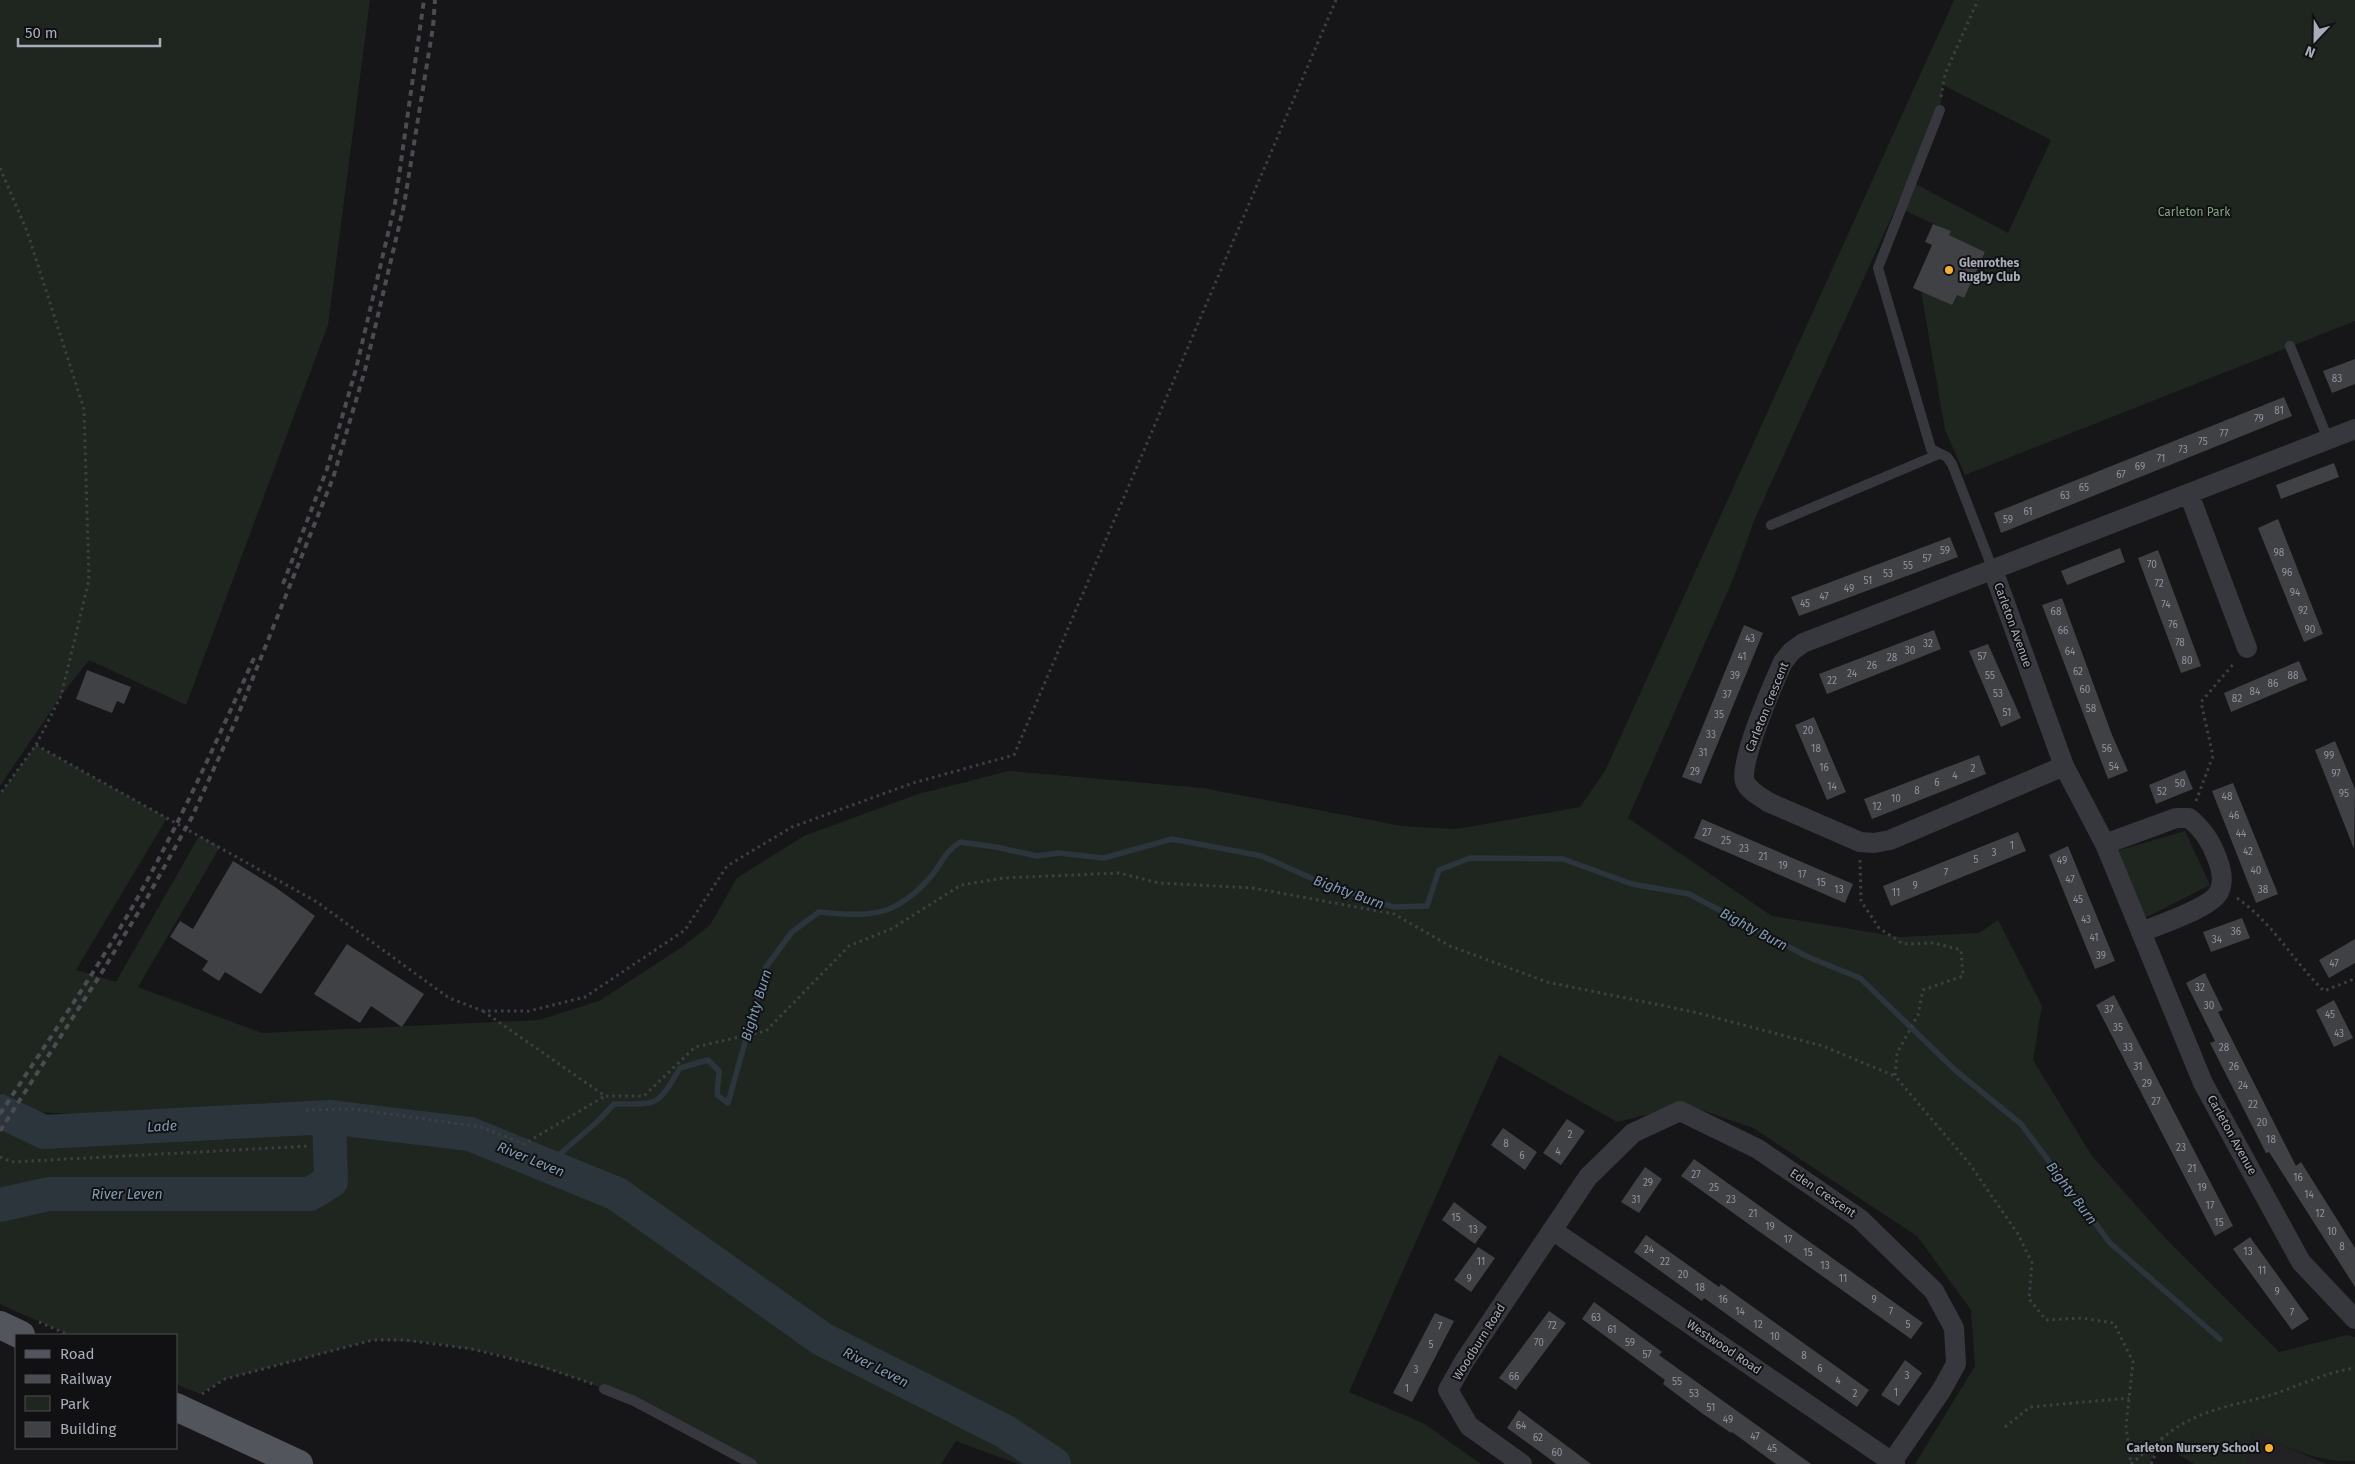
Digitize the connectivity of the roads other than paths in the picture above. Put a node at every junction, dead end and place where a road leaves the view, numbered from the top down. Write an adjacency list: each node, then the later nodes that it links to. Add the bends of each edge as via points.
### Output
1 (1940, 110): 5 (lane, via 1878,268 1931,449)
2 (2290, 346): 4 (lane)
3 (2355, 429): 4 (street, Carleton Avenue)
4 (2328, 439): 6 (street, Carleton Avenue)
5 (1939, 454): 7 (lane); 8 (lane, via 1952,464)
6 (2189, 494): 8 (street, Carleton Avenue); 9 (street)
7 (1771, 525)
8 (1993, 570): 10 (street, Carleton Avenue); 10 (street, Carleton Crescent, via 1818,636 1792,651 1783,662 1749,749 1744,767 1746,782 1768,802 1860,842 1874,844)
9 (2247, 648)
10 (2064, 766): 11 (street, Carleton Avenue)
11 (2105, 844): 12 (street, Carleton Avenue); 12 (street, via 2176,818 2189,818 2207,836 2215,852 2220,867 2220,886 2210,902)
12 (2141, 932): 14 (street, Carleton Avenue, via 2203,1083 2296,1253)
13 (1552, 1230): 19 (street, Westwood Road); 19 (street, Eden Crescent, via 1588,1176 1632,1133 1680,1111 1758,1148 1860,1219 1934,1292 1954,1328 1956,1364); 22 (street, Woodburn Road, via 1448,1390 1469,1426)
14 (2355, 1318)
15 (0, 1325): 16 (main road)
16 (20, 1334)
17 (604, 1388): 21 (lane)
18 (178, 1408): 20 (main road)
19 (1893, 1463)
20 (299, 1464)
21 (752, 1464)
22 (1522, 1464)

